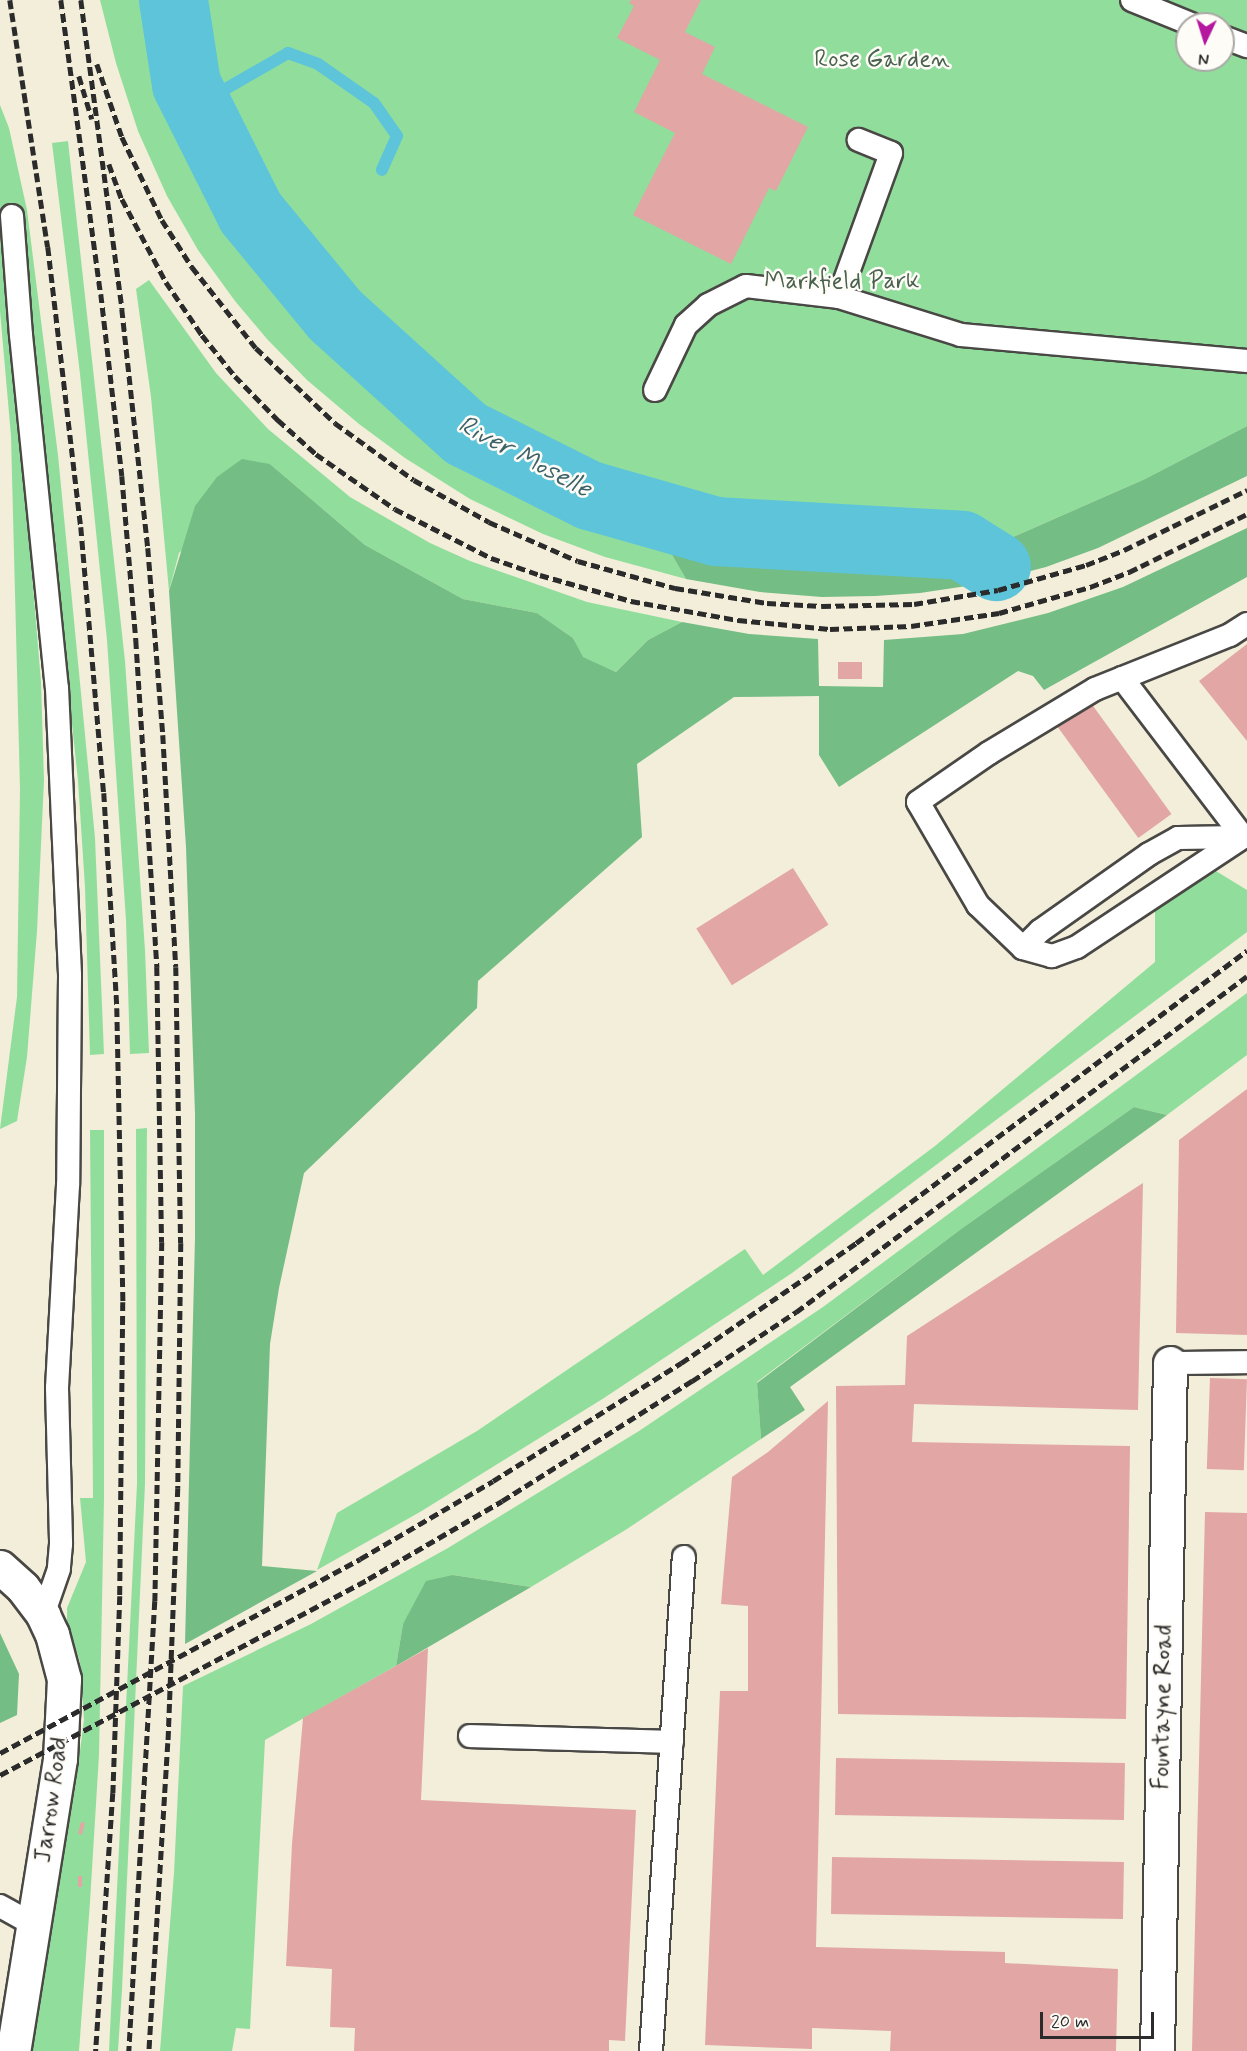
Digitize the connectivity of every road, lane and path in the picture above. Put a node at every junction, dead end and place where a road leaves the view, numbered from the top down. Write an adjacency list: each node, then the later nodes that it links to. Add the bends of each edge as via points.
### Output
1 (1131, 0): 2 (lane)
2 (1175, 18)
3 (859, 140): 5 (lane, via 891,153)
4 (12, 216): 16 (lane, via 57,688 70,976 68,1185 57,1388 61,1544 59,1569)
5 (839, 297): 6 (lane, via 961,335); 7 (lane, via 746,286 717,300 686,325)
6 (1247, 361)
7 (654, 390)
8 (1247, 624): 9 (lane, via 1230,635)
9 (1122, 678): 10 (lane); 11 (lane, via 1095,689 989,753 918,802 978,905)
10 (1245, 837): 11 (lane, via 1077,946 1052,956); 11 (lane, via 1178,838 1040,931)
11 (1023, 948)
12 (1247, 1362): 13 (lane)
13 (1170, 1364): 23 (street, Fountayne Road)
14 (684, 1557): 18 (lane)
15 (0, 1567): 16 (street, Jarrow Road, via 23,1588)
16 (43, 1615): 20 (street, Jarrow Road, via 59,1657 64,1699 60,1759)
17 (470, 1736): 18 (lane)
18 (672, 1742): 22 (lane)
19 (0, 1906): 20 (lane)
20 (33, 1924): 21 (street, Jarrow Road)
21 (13, 2051)
22 (651, 2051)
23 (1157, 2051)

